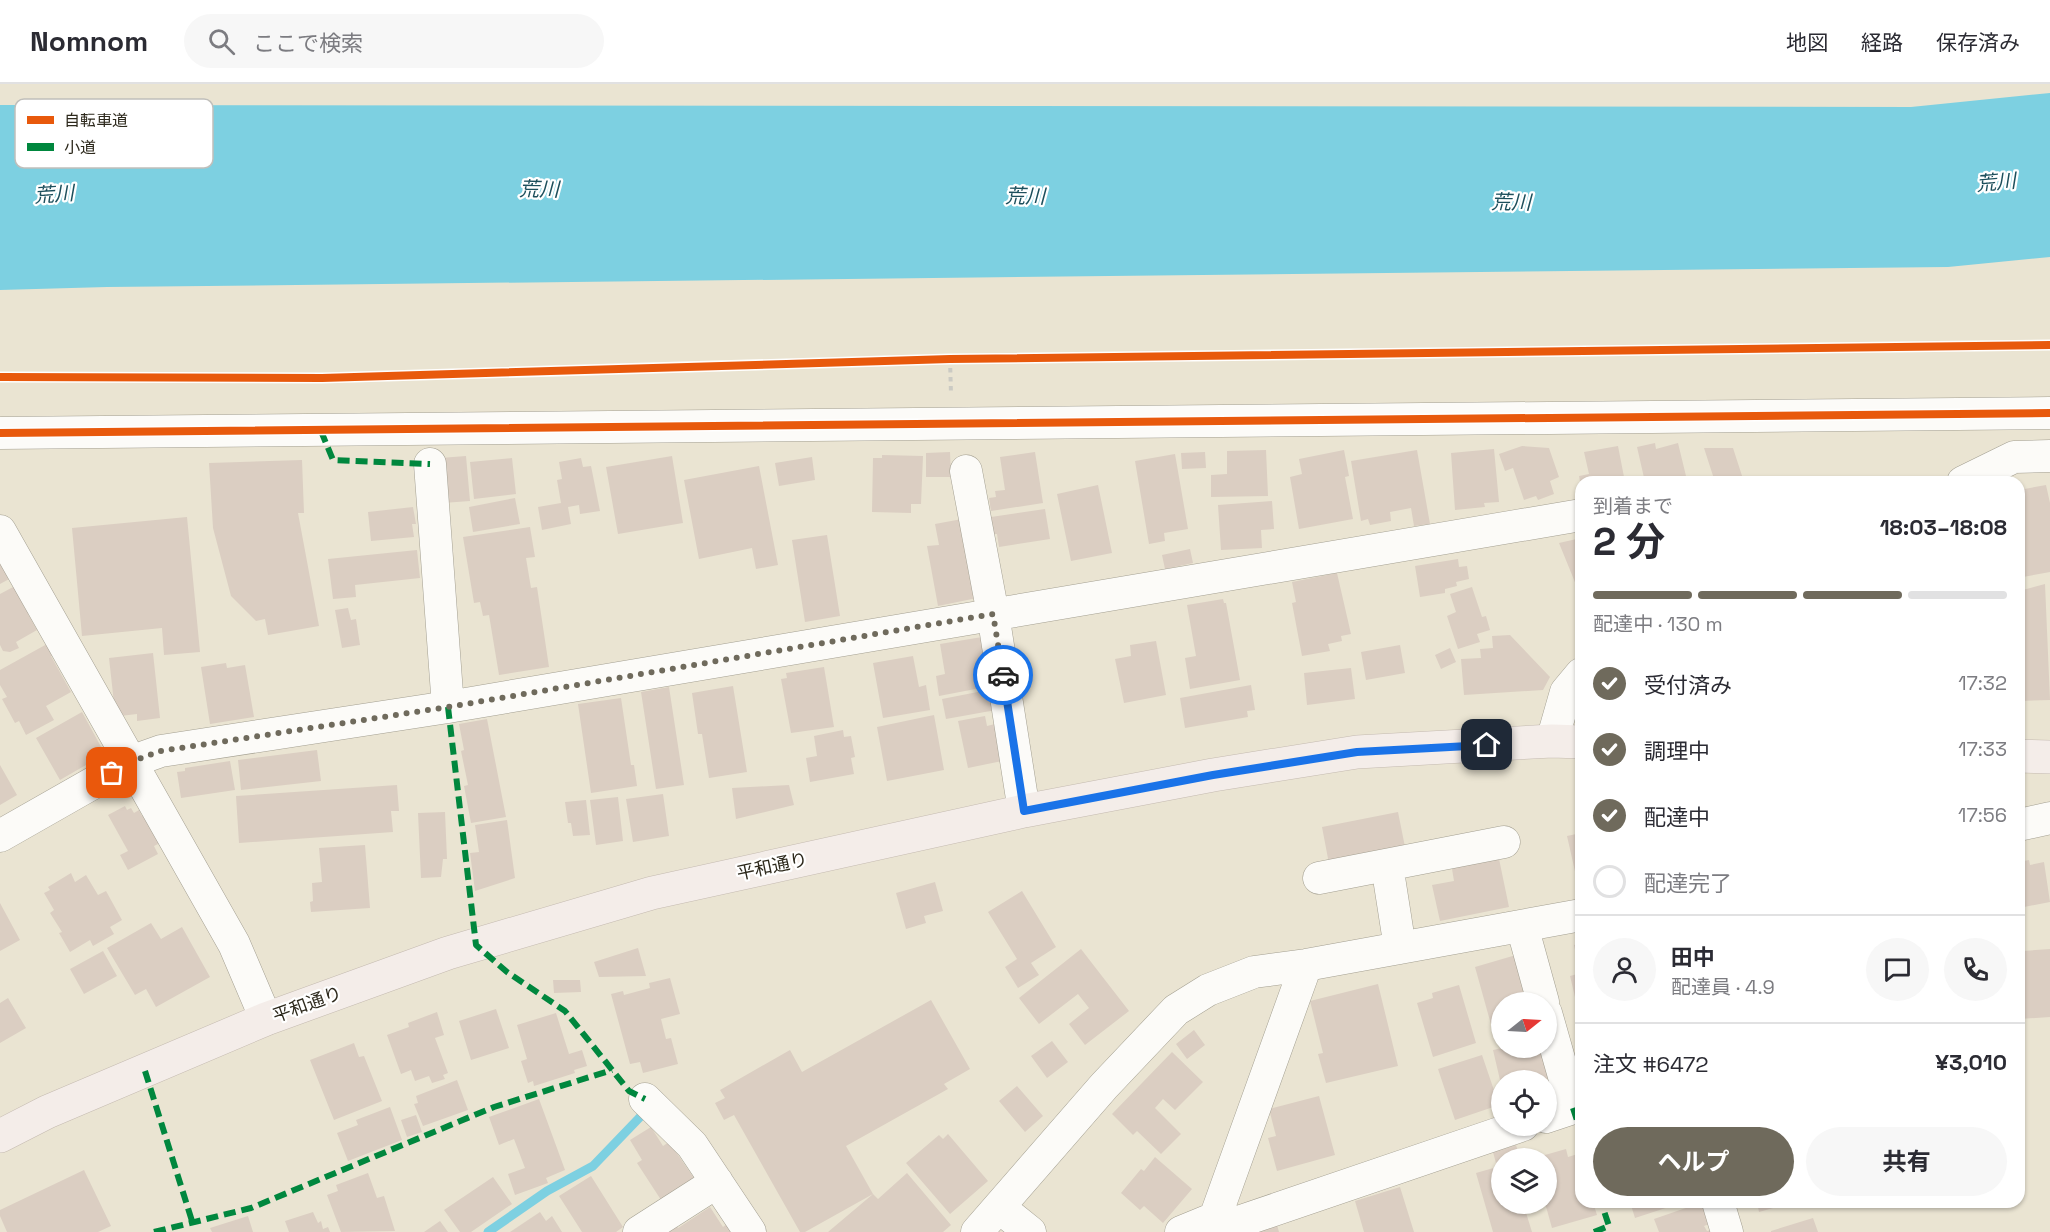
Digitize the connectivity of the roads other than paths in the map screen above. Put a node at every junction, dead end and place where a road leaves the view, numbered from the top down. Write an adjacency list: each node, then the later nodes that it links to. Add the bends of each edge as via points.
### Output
1 (2050, 413): 2 (street)
2 (0, 433)
3 (2050, 456): 6 (street, via 2014,457)
4 (430, 464): 11 (street)
5 (966, 471): 9 (street)
6 (1975, 476)
7 (1575, 516): 9 (street)
8 (0, 531): 15 (street)
9 (993, 614): 11 (street); 16 (street)
10 (1575, 681): 12 (street, via 1566,692)
11 (448, 707): 15 (street, via 161,751)
12 (1567, 741): 16 (highway, 平和通り, via 1357,752)
13 (2025, 756): 14 (highway)
14 (2050, 757)
15 (130, 762): 19 (street); 28 (street, via 234,944)
16 (1024, 811): 28 (highway, 平和通り, via 652,893 448,953)
17 (2050, 818): 18 (street)
18 (2025, 824)
19 (0, 836)
20 (1504, 843): 21 (street)
21 (1387, 865): 22 (street); 25 (street)
22 (1319, 878)
23 (1575, 916): 24 (street)
24 (1522, 926): 25 (street); 27 (street)
25 (1400, 948): 26 (street)
26 (1306, 965): 35 (street, via 1254,972 1208,990 1176,1010); 37 (street)
27 (1540, 992)
28 (266, 1019): 33 (highway, 平和通り, via 47,1112)
29 (1557, 1050): 31 (street, via 1574,1108)
30 (645, 1099): 34 (street, via 692,1145)
31 (1557, 1113)
32 (1491, 1135): 37 (street)
33 (0, 1136)
34 (717, 1182): 38 (street); 39 (street)
35 (999, 1207): 40 (street); 41 (street)
36 (1720, 1208): 43 (street)
37 (1213, 1227): 42 (street)
38 (639, 1232)
39 (750, 1232)
40 (977, 1232)
41 (1030, 1232)
42 (1181, 1232)
43 (1727, 1232)

